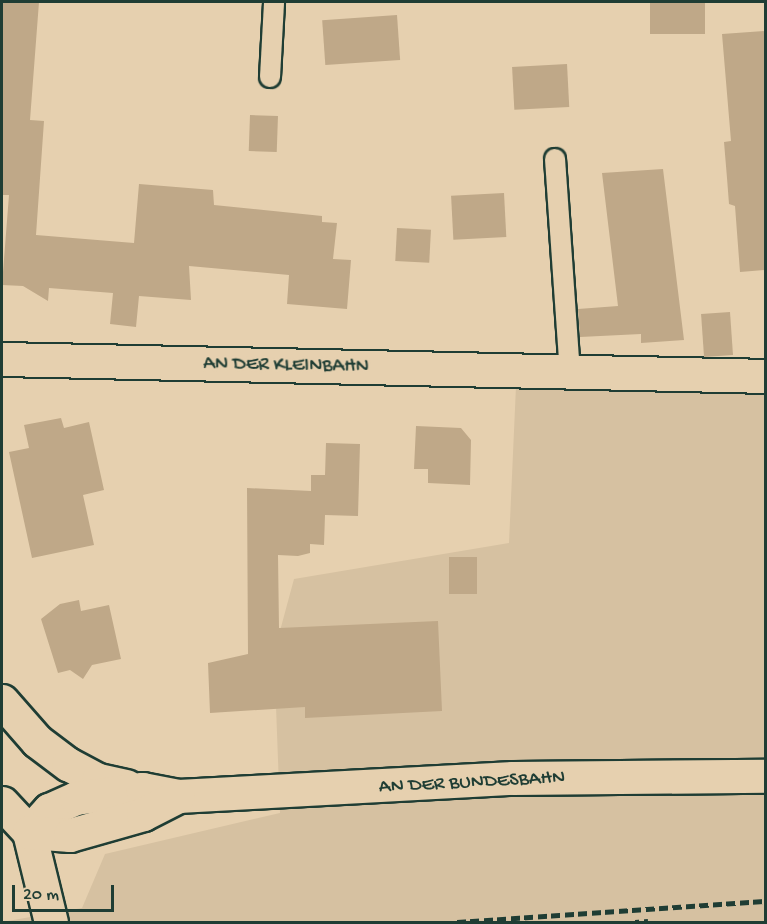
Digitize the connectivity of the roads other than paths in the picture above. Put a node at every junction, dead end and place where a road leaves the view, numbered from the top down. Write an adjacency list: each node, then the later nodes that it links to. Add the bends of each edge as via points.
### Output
1 (274, 2): 2 (lane)
2 (270, 77)
3 (555, 159): 5 (lane)
4 (2, 359): 5 (street, AN DER KLEINBAHN)
5 (570, 372): 6 (street, AN DER KLEINBAHN)
6 (765, 376)
7 (2, 701): 9 (street, via 68,764 98,780)
8 (765, 776): 10 (street, AN DER BUNDESBAHN, via 513,778)
9 (142, 789): 10 (street, AN DER BUNDESBAHN); 12 (street, AN DER BUNDESBAHN, via 76,798 49,810)
10 (178, 796): 12 (street, AN DER BUNDESBAHN, via 143,814 70,835)
11 (2, 803): 12 (street)
12 (29, 832): 13 (street)
13 (51, 922)

